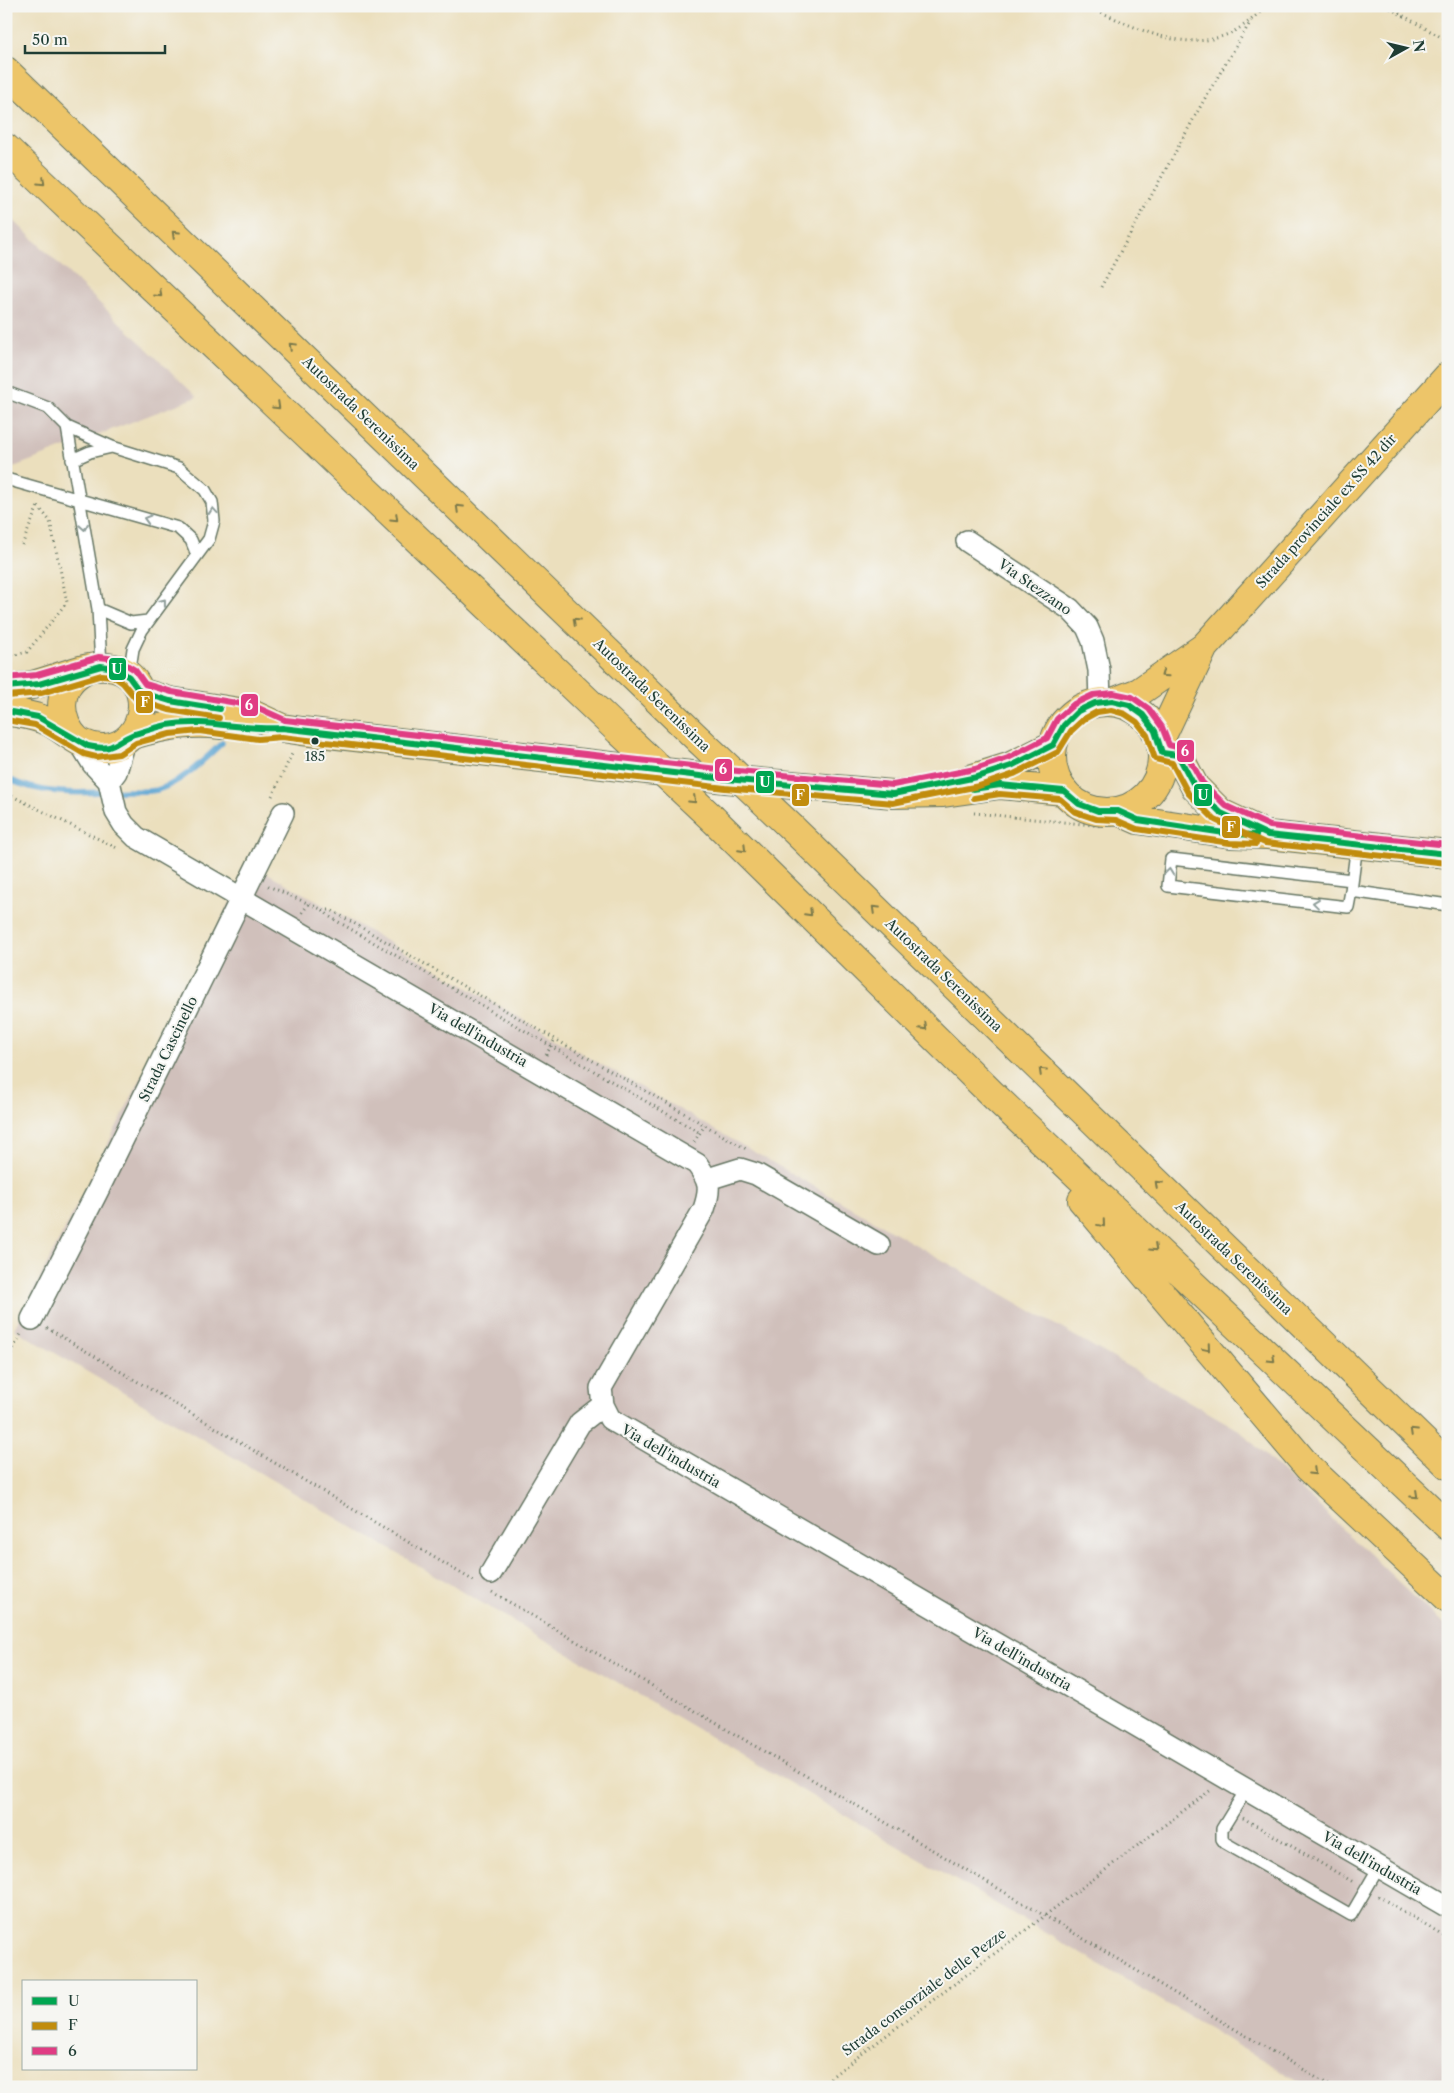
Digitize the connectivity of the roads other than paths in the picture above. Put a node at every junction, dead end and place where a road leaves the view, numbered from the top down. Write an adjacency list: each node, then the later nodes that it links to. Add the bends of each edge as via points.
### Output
1 (6, 70): 41 (main road, Autostrada Serenissima, one-way to 1, bridge)
2 (6, 148): 36 (main road, one-way to 36, bridge, via 713,819)
3 (1448, 376): 14 (main road, Strada provinciale ex SS 42 dir)
4 (6, 392): 5 (lane, via 48,408)
5 (67, 427): 6 (lane); 7 (lane)
6 (112, 447): 7 (lane); 11 (lane, one-way to 6, via 209,539 214,521 212,502 205,490 179,468)
7 (72, 460): 9 (lane)
8 (6, 479): 9 (lane)
9 (79, 500): 11 (lane, one-way to 9, via 191,540 178,528); 12 (lane, one-way to 12)
10 (967, 541): 18 (street, Via Stezzano, via 1070,609 1087,627)
11 (197, 555): 13 (lane, one-way to 11)
12 (98, 609): 13 (lane, via 131,623); 15 (lane)
13 (148, 622): 16 (lane, via 133,649)
14 (1204, 647): 18 (main road, Strada provinciale ex SS 42 dir, one-way to 18, via 1138,692); 24 (main road, Strada provinciale ex SS 42 dir)
15 (95, 667): 16 (main road, via 116,668); 17 (main road, via 39,684); 22 (main road, via 72,679 61,706 65,724)
16 (134, 684): 20 (main road, via 170,701 252,714); 21 (main road, via 143,703 142,715)
17 (6, 687)
18 (1107, 702): 23 (main road, via 1084,707 1070,716 1059,729); 24 (main road, via 1124,704 1142,714 1153,726)
19 (6, 711): 22 (main road, via 38,717)
20 (292, 730): 21 (main road, via 258,730 199,722 168,725); 27 (main road, via 726,780)
21 (129, 738): 22 (main road, via 116,746 97,748); 25 (street)
22 (78, 740): 25 (street, via 92,764)
23 (1053, 745): 26 (main road, via 1053,769); 27 (main road, via 1011,766 977,777)
24 (1161, 746): 28 (main road, via 1160,772 1151,790 1136,804); 30 (main road, via 1178,755 1195,787 1221,813)
25 (110, 782): 34 (street, via 116,812 136,837)
26 (1064, 791): 27 (main road, via 1000,786 943,793); 28 (main road, via 1088,809)
27 (893, 794)
28 (1118, 811): 30 (main road, via 1138,820 1156,823 1232,834)
29 (283, 813): 34 (street, Strada Cascinello)
30 (1268, 835): 31 (main road)
31 (1357, 844): 32 (main road); 33 (lane)
32 (1448, 854)
33 (1351, 885): 33 (lane, one-way to 33, via 1348,907 1168,886 1171,859); 35 (lane)
34 (242, 898): 37 (street, Via dell'industria, via 686,1155); 39 (street, Strada Cascinello)
35 (1448, 905)
36 (992, 1094): 42 (main road, one-way to 42); 44 (main road, one-way to 44, via 1308,1467)
37 (708, 1179): 38 (street, via 740,1168 756,1174); 40 (street, via 704,1209 601,1388)
38 (879, 1245)
39 (32, 1319)
40 (603, 1405): 43 (street, via 580,1423); 45 (street, Via dell'industria, via 610,1419 624,1429)
41 (1448, 1465)
42 (1448, 1526)
43 (483, 1580)
44 (1448, 1598)
45 (1246, 1790): 46 (street, Via dell'industria); 46 (lane, via 1221,1834 1222,1839 1351,1915)
46 (1379, 1867): 47 (street, Via dell'industria)
47 (1448, 1907)

